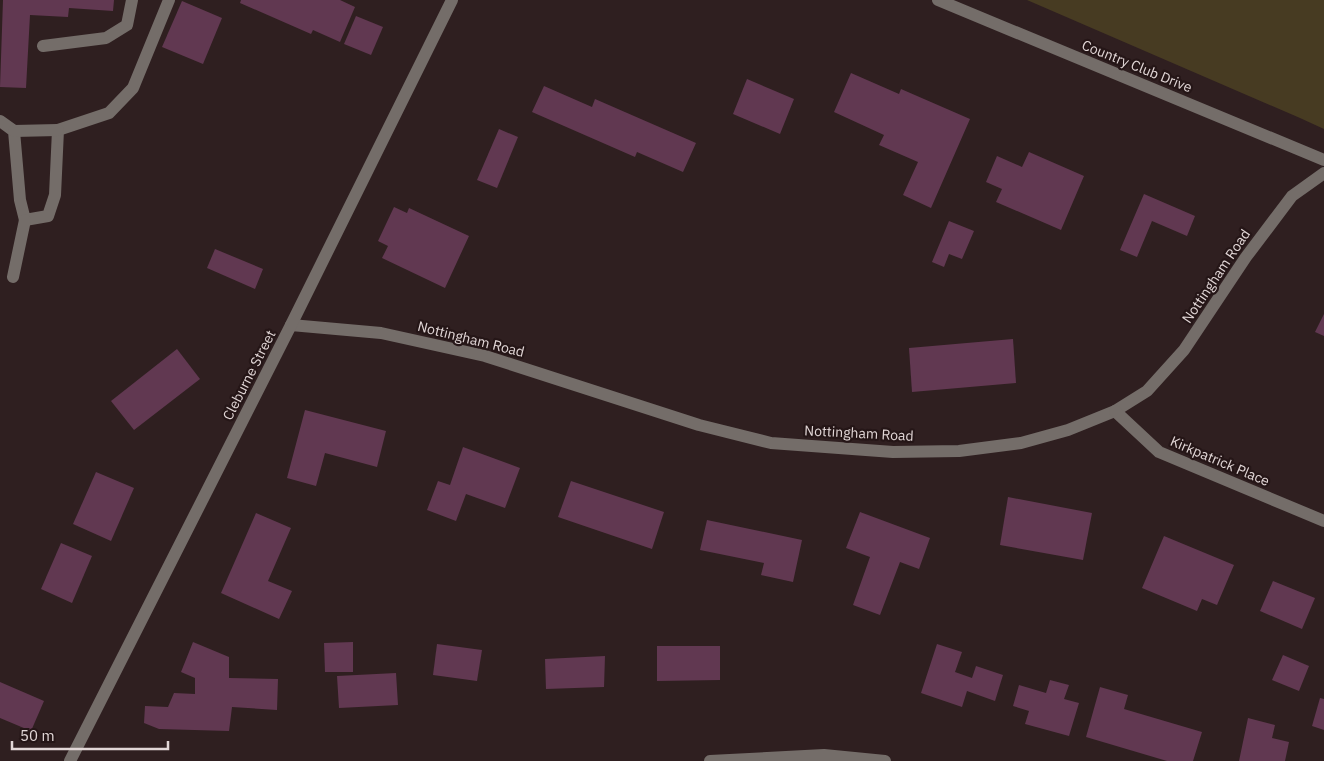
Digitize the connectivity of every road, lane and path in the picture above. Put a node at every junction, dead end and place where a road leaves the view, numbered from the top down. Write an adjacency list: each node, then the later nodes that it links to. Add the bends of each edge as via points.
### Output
1 (132, 0): 5 (street, via 127,25 106,38)
2 (169, 0): 7 (street, via 133,88 109,112)
3 (452, 0): 13 (street, Cleburne Street)
4 (938, 0): 9 (street, Country Club Drive)
5 (43, 46)
6 (0, 121): 8 (street)
7 (58, 130): 8 (street); 11 (street, via 55,195 48,216)
8 (14, 131): 11 (street, via 20,200)
9 (1324, 160)
10 (1324, 172): 14 (street, Nottingham Road, via 1292,196 1246,257 1184,350 1147,391)
11 (25, 220): 12 (street)
12 (13, 277)
13 (292, 325): 14 (street, Nottingham Road, via 381,333 485,356 699,425 771,443 893,452 959,451 1021,443); 16 (street, Cleburne Street)
14 (1115, 412): 15 (street, Kirkpatrick Place, via 1158,452)
15 (1324, 521)
16 (70, 761)
17 (710, 761): 18 (street, via 824,755)
18 (885, 761)

